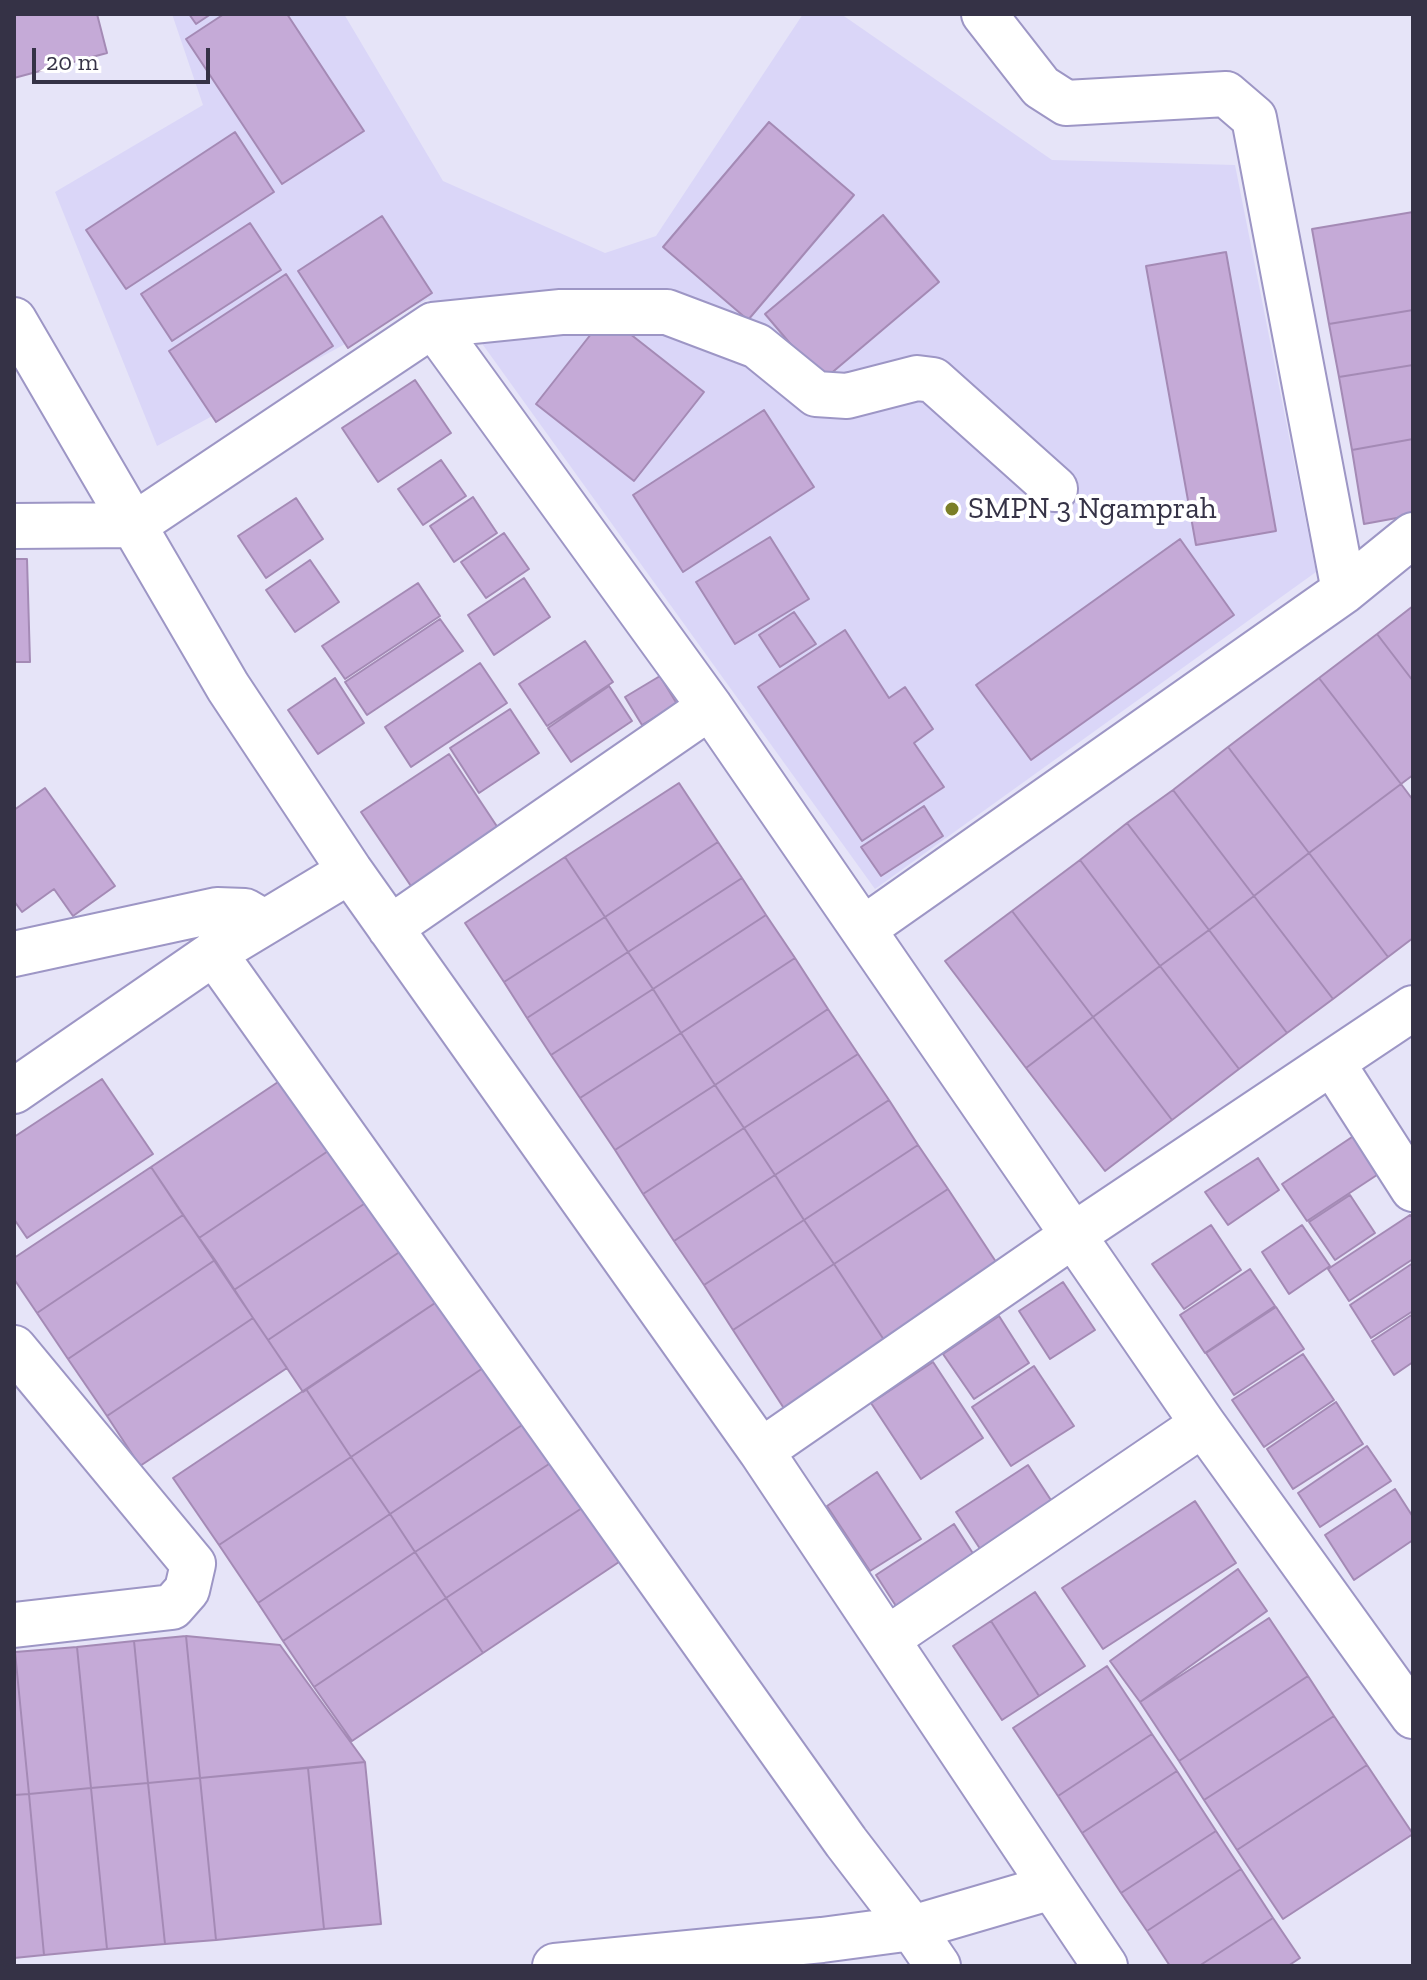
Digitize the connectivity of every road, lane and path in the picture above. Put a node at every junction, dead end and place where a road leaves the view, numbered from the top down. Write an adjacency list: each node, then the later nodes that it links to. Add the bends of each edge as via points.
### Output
1 (984, 14): 8 (street, via 1041,87 1066,103 1226,94 1254,118)
2 (14, 320): 5 (street)
3 (433, 325): 4 (street, via 561,312 667,312 757,346 816,394 847,396 917,378 933,380); 5 (street); 9 (street)
4 (1055, 489)
5 (134, 525): 6 (street); 10 (street, via 228,687)
6 (14, 526)
7 (1413, 535): 8 (street)
8 (1344, 591): 13 (street)
9 (710, 707): 12 (street); 13 (street)
10 (350, 871): 11 (street); 12 (street)
11 (264, 922): 14 (street); 15 (street, via 245,911 217,910)
12 (390, 928): 23 (street)
13 (863, 929): 20 (street)
14 (214, 953): 18 (street); 28 (street)
15 (14, 954)
16 (1413, 1008): 17 (street)
17 (1333, 1064): 19 (street); 20 (street)
18 (14, 1091)
19 (1413, 1189)
20 (1075, 1234): 22 (street); 23 (street)
21 (14, 1348): 24 (street, via 193,1564 187,1590 172,1607)
22 (1203, 1424): 25 (street); 26 (street)
23 (761, 1451): 25 (street)
24 (14, 1625)
25 (887, 1639): 27 (street)
26 (1413, 1716)
27 (1052, 1887): 28 (street); 31 (street)
28 (912, 1928): 29 (street); 30 (street)
29 (555, 1966)
30 (938, 1966)
31 (1105, 1966)

